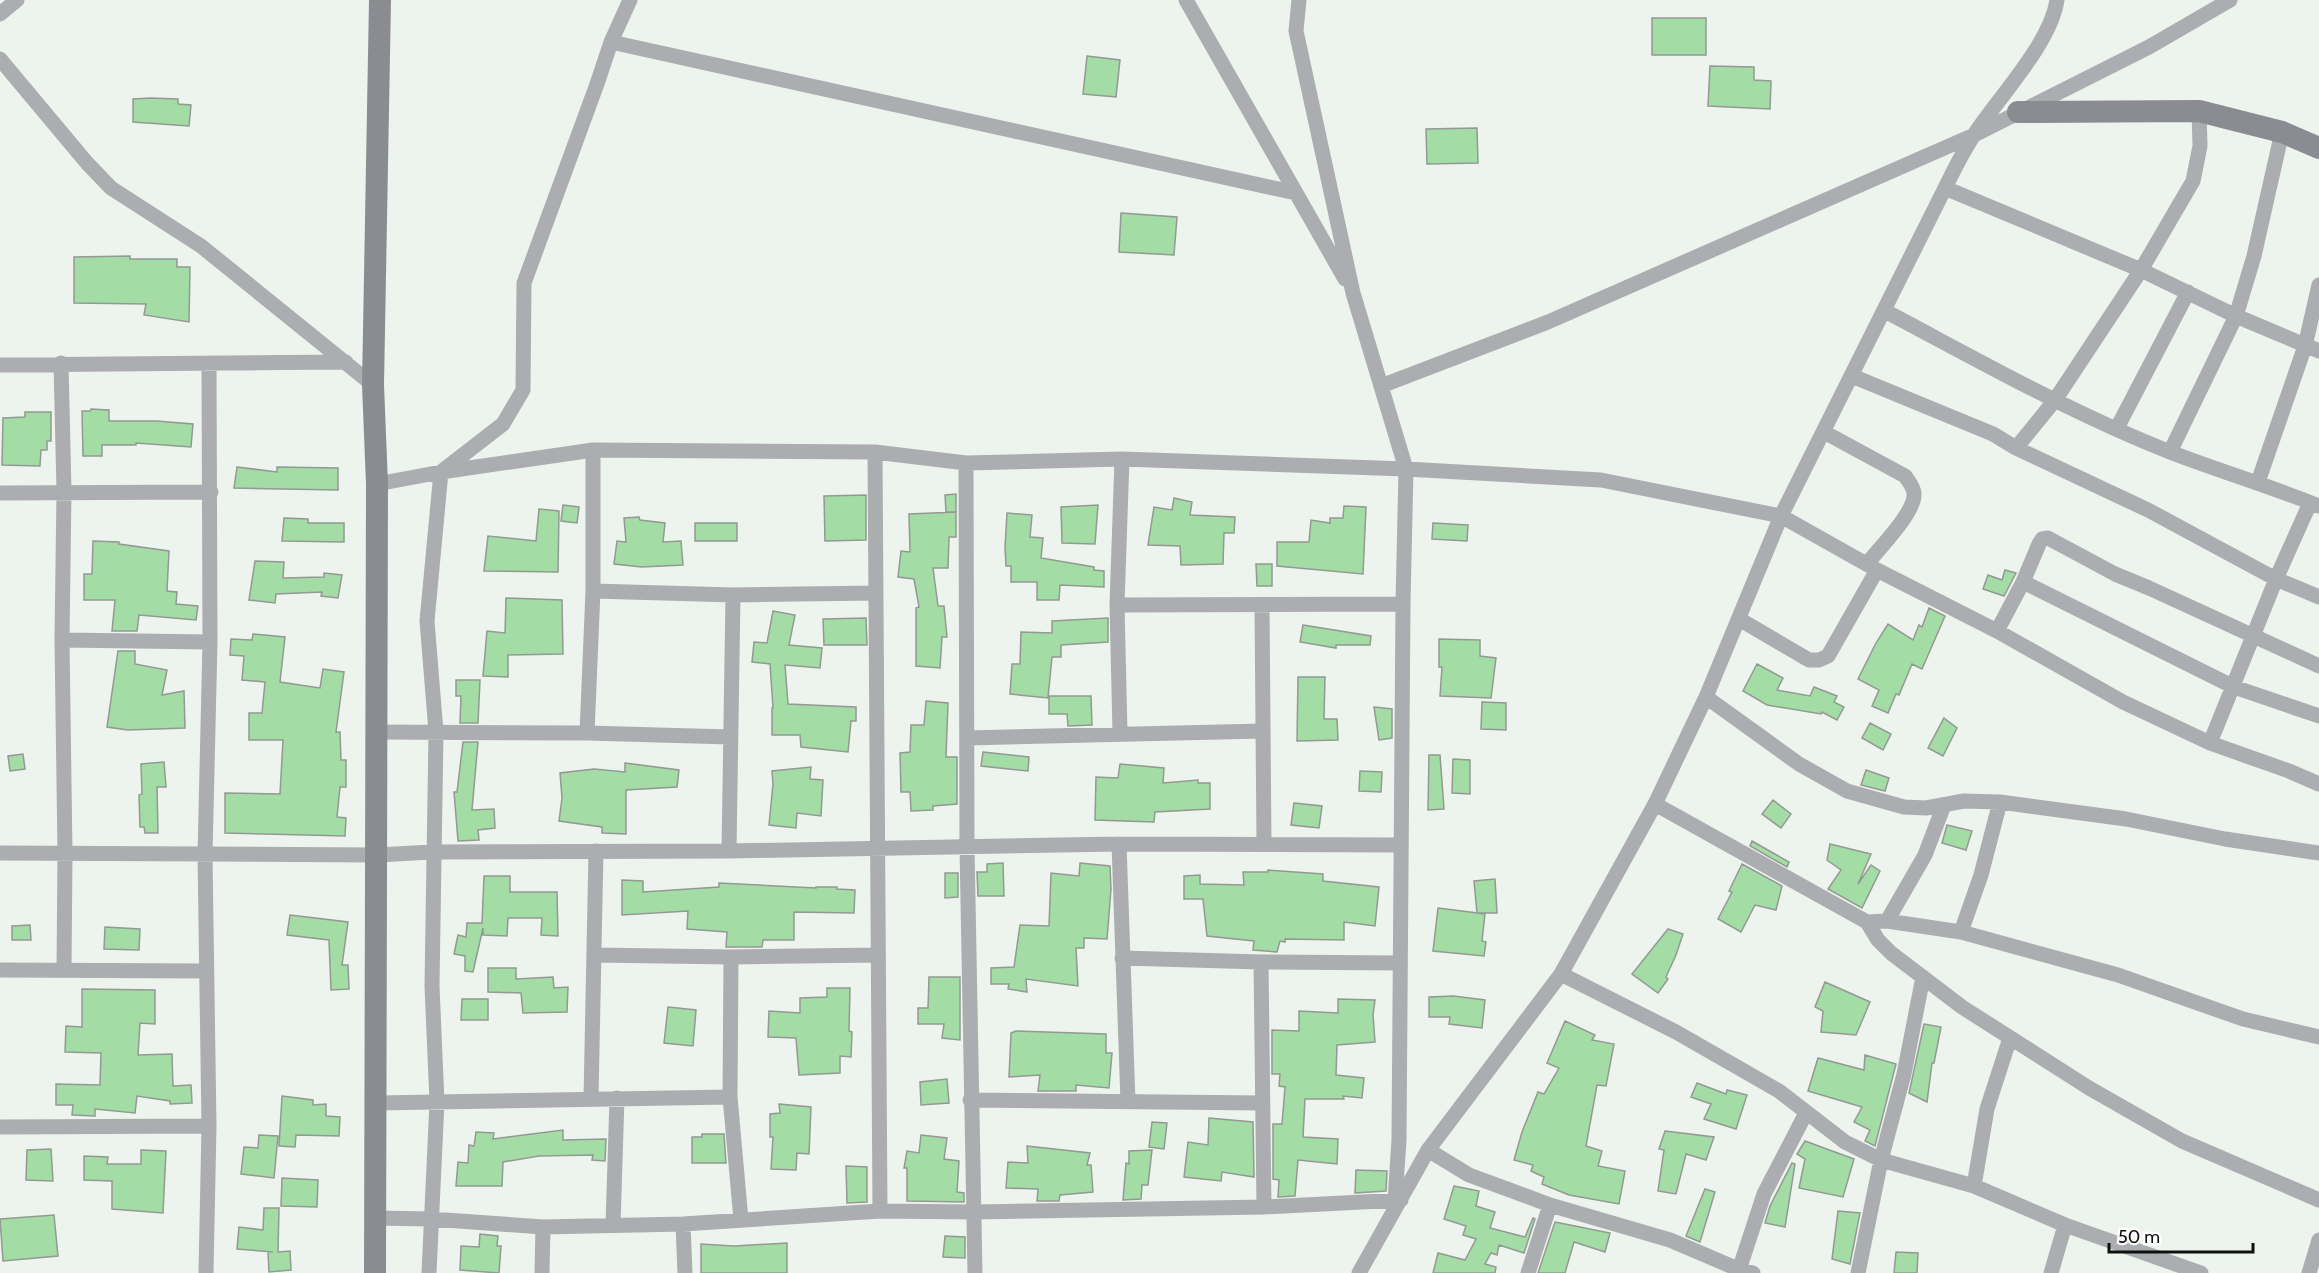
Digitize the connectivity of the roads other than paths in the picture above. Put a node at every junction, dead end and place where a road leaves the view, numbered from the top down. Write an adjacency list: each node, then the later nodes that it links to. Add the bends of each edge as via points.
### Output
1 (17, 0): 8 (street)
2 (380, 0): 30 (street)
3 (630, 0): 9 (street)
4 (1186, 0): 17 (street)
5 (1299, 0): 21 (street, via 1296,31)
6 (2057, 0): 14 (street, via 2056,10 2034,53)
7 (2230, 0): 12 (street, via 2149,47)
8 (0, 14)
9 (610, 42): 17 (street); 42 (street, via 524,283 523,390 503,424)
10 (0, 59): 25 (street, via 111,188 201,246)
11 (2199, 111): 12 (street); 13 (street); 18 (street, via 2200,146 2193,181)
12 (2018, 112): 14 (street)
13 (2282, 132): 15 (street); 23 (street)
14 (1974, 135): 16 (street); 31 (street, via 1548,322)
15 (2319, 148)
16 (1945, 188): 18 (street); 22 (street)
17 (1296, 193): 21 (street)
18 (2141, 270): 20 (street); 32 (street)
19 (2319, 285): 24 (street)
20 (2188, 292): 23 (street); 33 (street)
21 (1353, 293): 31 (street)
22 (1884, 311): 29 (street); 32 (street)
23 (2236, 316): 24 (street); 37 (street)
24 (2312, 349): 43 (street)
25 (346, 362): 27 (street); 30 (street)
26 (60, 363): 27 (street); 28 (street); 45 (street)
27 (209, 363): 46 (street)
28 (0, 364)
29 (1852, 376): 34 (street); 35 (street, via 1993,434)
30 (374, 385): 44 (street)
31 (1381, 386): 41 (street)
32 (2055, 400): 33 (street); 35 (street)
33 (2117, 428): 37 (street)
34 (1824, 432): 49 (street); 50 (street, via 1905,476 1913,487 1914,496 1905,519)
35 (2016, 448): 51 (street, via 2148,510)
36 (593, 450): 38 (street); 42 (street); 53 (street)
37 (2170, 452): 43 (street)
38 (875, 453): 40 (street); 54 (street)
39 (1122, 459): 40 (street); 41 (street); 58 (street)
40 (966, 463): 75 (street)
41 (1406, 469): 49 (street, via 1601,480); 57 (street)
42 (441, 472): 44 (street); 71 (street, via 427,621)
43 (2258, 482): 48 (street)
44 (377, 484): 70 (street)
45 (64, 491): 46 (street); 47 (street); 63 (street)
46 (211, 492): 64 (street)
47 (0, 493)
48 (2315, 504): 51 (street)
49 (1781, 516): 50 (street); 60 (street)
50 (1872, 567): 60 (street, via 1828,656 1819,660 1809,660); 61 (street)
51 (2277, 579): 56 (street); 62 (street)
52 (2023, 582): 61 (street); 62 (street, via 2039,544 2048,538 2115,574); 66 (street)
53 (593, 591): 55 (street); 72 (street)
54 (876, 593): 55 (street); 85 (street)
55 (733, 595): 74 (street)
56 (2319, 597)
57 (1403, 604): 59 (street); 83 (street)
58 (1117, 605): 59 (street); 73 (street)
59 (1262, 605): 69 (street)
60 (1738, 619): 67 (street)
61 (1996, 631): 76 (street, via 2123,702)
62 (2254, 637): 65 (street); 66 (street)
63 (62, 640): 64 (street); 90 (street)
64 (210, 642): 92 (street)
65 (2319, 666)
66 (2234, 687): 68 (street); 76 (street)
67 (1706, 698): 79 (street); 80 (street, via 1798,764 1847,791 1904,807)
68 (2319, 716)
69 (1263, 730): 73 (street); 82 (street)
70 (376, 732): 71 (street); 93 (street)
71 (436, 732): 72 (street); 88 (street)
72 (587, 733): 74 (street)
73 (1120, 733): 75 (street)
74 (730, 737): 87 (street)
75 (967, 738): 84 (street)
76 (2210, 743): 77 (street)
77 (2319, 784)
78 (2001, 802): 80 (street); 91 (street, via 2126,819); 96 (street)
79 (1655, 804): 95 (street); 106 (street)
80 (1944, 805): 94 (street, via 1924,855)
81 (1119, 844): 82 (street); 84 (street); 100 (street)
82 (1264, 844): 83 (street)
83 (1401, 845): 102 (street)
84 (967, 847): 85 (street); 113 (street)
85 (877, 849): 87 (street); 98 (street)
86 (596, 851): 87 (street); 88 (street); 97 (street)
87 (729, 851)
88 (432, 852): 93 (street); 114 (street)
89 (0, 853): 90 (street)
90 (65, 853): 92 (street); 104 (street)
91 (2319, 853)
92 (205, 855): 93 (street); 105 (street)
93 (377, 855): 116 (street)
94 (1887, 921): 95 (street); 96 (street)
95 (1866, 922): 107 (street, via 1891,953)
96 (1961, 932): 108 (street, via 2118,975 2243,1019)
97 (595, 955): 99 (street); 111 (street)
98 (878, 955): 99 (street); 128 (street)
99 (731, 957): 110 (street)
100 (1122, 958): 101 (street); 115 (street)
101 (1261, 962): 102 (street); 117 (street)
102 (1399, 963): 124 (street)
103 (0, 970): 104 (street)
104 (64, 970): 105 (street)
105 (206, 971): 119 (street)
106 (1561, 974): 118 (street, via 1676,1032 1769,1085); 121 (street)
107 (1923, 977): 109 (street); 122 (street, via 1904,1074)
108 (2319, 1037)
109 (2010, 1038): 123 (street, via 1988,1109); 125 (street, via 2182,1141)
110 (730, 1097): 112 (street); 132 (street)
111 (591, 1098): 112 (street); 114 (street)
112 (617, 1098): 134 (street)
113 (970, 1100): 115 (street); 129 (street)
114 (437, 1102): 116 (street); 131 (street)
115 (1128, 1102): 117 (street)
116 (376, 1103): 130 (street)
117 (1262, 1103): 127 (street)
118 (1806, 1113): 122 (street, via 1845,1142); 138 (street, via 1764,1194)
119 (209, 1126): 120 (street); 139 (street)
120 (1, 1129)
121 (1428, 1150): 124 (street); 126 (street, via 1469,1175)
122 (1881, 1160): 123 (street); 147 (street)
123 (1974, 1186): 135 (street)
124 (1398, 1200): 127 (street); 145 (street)
125 (2319, 1200)
126 (1550, 1205): 138 (street, via 1670,1240); 146 (street)
127 (1264, 1207): 129 (street)
128 (880, 1210): 129 (street); 132 (street)
129 (975, 1212): 144 (street)
130 (375, 1218): 131 (street); 140 (street)
131 (431, 1219): 136 (street); 141 (street)
132 (741, 1220): 133 (street)
133 (683, 1224): 134 (street); 143 (street)
134 (613, 1225): 136 (street)
135 (2065, 1225): 148 (street); 149 (street)
136 (543, 1227): 142 (street)
137 (2319, 1240): 150 (street)
138 (1744, 1272)
139 (206, 1273)
140 (375, 1273)
141 (429, 1273)
142 (542, 1273)
143 (685, 1273)
144 (975, 1273)
145 (1359, 1273)
146 (1528, 1273)
147 (1858, 1273)
148 (2051, 1273)
149 (2201, 1273)
150 (2309, 1273)

